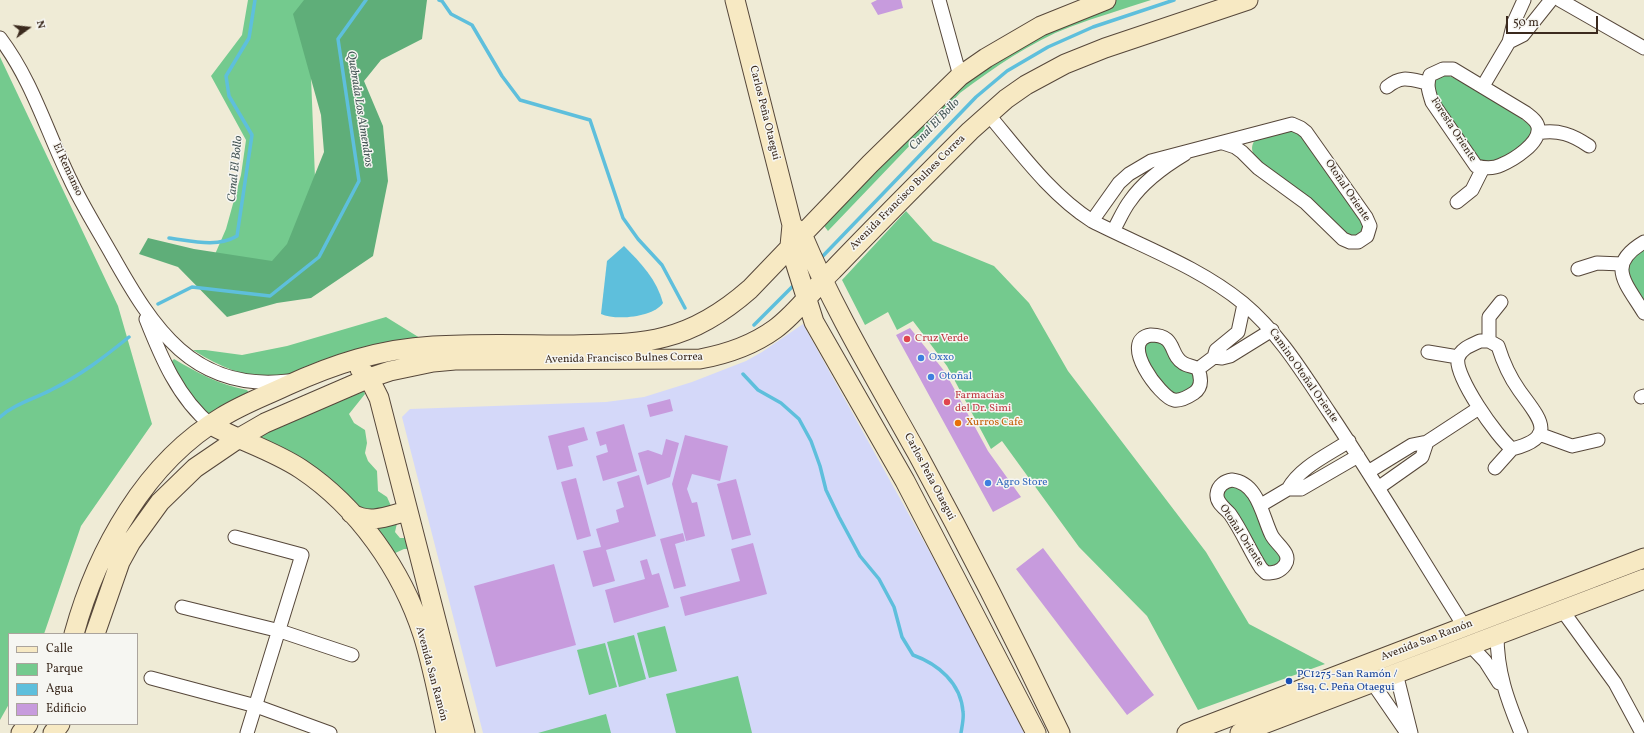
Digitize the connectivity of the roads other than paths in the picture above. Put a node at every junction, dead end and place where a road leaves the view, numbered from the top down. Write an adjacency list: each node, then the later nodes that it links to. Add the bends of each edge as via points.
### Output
1 (735, 0): 26 (street, Carlos Peña Otaegui)
2 (939, 0): 11 (street)
3 (1106, 0): 11 (street, Avenida Francisco Bulnes Correa, via 1041,26)
4 (1248, 0): 15 (street, Avenida Francisco Bulnes Correa, via 1065,64 1026,85)
5 (1524, 0): 9 (street, via 1514,22)
6 (1552, 0): 9 (street, via 1523,35)
7 (1560, 0): 10 (street)
8 (0, 38): 32 (street, El Remanso, via 29,83 70,179)
9 (1509, 42): 14 (street)
10 (1644, 48)
11 (960, 76): 26 (street, Avenida Francisco Bulnes Correa, via 870,164)
12 (1427, 83): 13 (street, via 1408,78 1397,79); 14 (street, via 1430,75 1443,69 1453,69); 22 (street, Foresta Oriente, via 1432,102 1471,160 1476,166)
13 (1387, 86)
14 (1483, 86): 16 (street, via 1526,113 1535,121)
15 (988, 114): 24 (street, Camino Otoñal Oriente, via 1053,190); 30 (street, Avenida Francisco Bulnes Correa)
16 (1538, 133): 19 (street, via 1552,130 1576,137); 22 (street, Foresta Oriente, via 1532,145 1500,166)
17 (1253, 134): 18 (street, Otoñal Oriente); 21 (street, via 1247,146); 21 (street, Otoñal Oriente, via 1288,124 1304,130 1368,220 1370,229 1367,236 1358,242 1346,241 1306,203)
18 (1223, 143): 20 (street, Otoñal Oriente); 21 (street, Otoñal Oriente, via 1238,149)
19 (1589, 146)
20 (1189, 152): 24 (street, Otoñal Oriente, via 1157,158 1129,174 1119,183); 25 (street, Otoñal Oriente, via 1162,170 1130,200)
21 (1251, 161)
22 (1483, 168): 23 (street, via 1472,190)
23 (1457, 202)
24 (1092, 221): 25 (street, Camino Otoñal Oriente)
25 (1113, 231): 34 (street, Camino Otoñal Oriente, via 1198,273)
26 (797, 242): 30 (street, Carlos Peña Otaegui); 31 (street, Carlos Peña Otaegui); 41 (street, Avenida Francisco Bulnes Correa, via 735,302 702,323 666,337 631,344 433,346 394,350)
27 (1644, 242): 28 (street, via 1627,254)
28 (1622, 264): 29 (street, via 1597,263); 35 (street, via 1622,274)
29 (1578, 270)
30 (820, 277): 31 (street, Avenida Francisco Bulnes Correa); 56 (street, Carlos Peña Otaegui)
31 (805, 292): 43 (street, Avenida Francisco Bulnes Correa, via 789,317 762,338 734,351 700,359 455,360 411,365); 60 (street, Carlos Peña Otaegui, via 814,322)
32 (138, 301): 44 (street, El Remanso, via 168,340 186,356 208,368 253,382); 47 (street, El Remanso, via 157,348 175,381 188,402)
33 (1501, 302): 37 (street, via 1490,317)
34 (1244, 304): 36 (street, Camino Otoñal Oriente); 39 (street, via 1238,332 1216,350)
35 (1644, 312)
36 (1272, 330): 39 (street, via 1230,356); 51 (street, Camino Otoñal Oriente)
37 (1489, 341): 40 (street, via 1480,341 1463,350); 48 (street, via 1498,346 1505,367 1538,414 1542,424)
38 (1428, 352): 40 (street)
39 (1214, 357): 42 (street)
40 (1458, 357): 46 (street, via 1458,369)
41 (346, 361): 43 (street, Avenida San Ramón, via 363,371); 44 (street, Avenida Francisco Bulnes Correa)
42 (1198, 368): 42 (street, via 1183,364 1165,338 1159,335 1146,336 1141,340 1137,351 1140,360 1165,396 1173,400 1180,400 1197,392 1201,386)
43 (369, 378): 49 (street, Avenida Francisco Bulnes Correa, via 266,423); 66 (street, Avenida San Ramón, via 379,398)
44 (299, 380): 45 (street, Avenida Francisco Bulnes Correa)
45 (262, 397): 47 (street, Avenida Francisco Bulnes Correa); 49 (street, via 246,412 238,432)
46 (1480, 408): 52 (street); 53 (street, via 1502,442)
47 (211, 425): 49 (street, Avenida San Ramón); 54 (street, Avenida Francisco Bulnes Correa)
48 (1540, 434): 50 (street, via 1572,446); 53 (street, via 1535,440)
49 (239, 438): 58 (street, Avenida Francisco Bulnes Correa); 67 (street, Avenida San Ramón, via 270,451 301,469)
50 (1598, 440)
51 (1349, 442): 55 (street, Camino Otoñal Oriente); 62 (street, via 1300,473 1292,480)
52 (1427, 442): 59 (street, via 1412,445); 61 (street, via 1422,457)
53 (1512, 449): 57 (street)
54 (176, 454): 58 (street, via 188,462); 77 (street, Avenida Francisco Bulnes Correa, via 146,487 117,528 94,574)
55 (1358, 456): 59 (street, Camino Otoñal Oriente); 62 (street, via 1300,488)
56 (925, 468): 60 (street, via 920,478); 63 (street, Carlos Peña Otaegui)
57 (1495, 468)
58 (191, 472): 78 (street, Avenida Francisco Bulnes Correa, via 160,502 131,542 112,582)
59 (1368, 472): 61 (street, Camino Otoñal Oriente)
60 (905, 481): 64 (street, Carlos Peña Otaegui)
61 (1378, 488): 75 (street, Camino Otoñal Oriente)
62 (1288, 489): 65 (street)
63 (937, 492): 64 (street, via 923,492); 96 (street, Carlos Peña Otaegui)
64 (916, 504): 95 (street, Carlos Peña Otaegui)
65 (1260, 505): 65 (street, Otoñal Oriente, via 1248,488 1238,481 1225,481 1217,494 1220,504 1230,515 1261,568 1266,573 1274,573 1283,567 1287,557 1272,537)
66 (407, 511): 67 (street, via 368,520); 69 (street, Avenida San Ramón)
67 (351, 513): 71 (street, Avenida San Ramón)
68 (235, 537): 76 (street, via 302,554)
69 (419, 557): 71 (street, via 413,554 399,556); 94 (street, Avenida San Ramón)
70 (1644, 558): 75 (street, Avenida San Ramón)
71 (392, 568): 93 (street, Avenida San Ramón, via 412,607 422,634)
72 (1644, 579): 74 (street, Avenida San Ramón)
73 (182, 607): 76 (street)
74 (1562, 610): 79 (street, Avenida San Ramón); 102 (street, via 1615,683)
75 (1464, 626): 97 (street, Avenida San Ramón)
76 (280, 631): 81 (street); 86 (street)
77 (74, 633)
78 (95, 633)
79 (1497, 634): 80 (street, Avenida San Ramón); 85 (street, via 1499,664)
80 (1470, 645): 82 (street, Avenida San Ramón); 85 (street, via 1498,680)
81 (352, 655)
82 (1396, 672): 84 (street, Avenida San Ramón); 100 (street)
83 (151, 678): 86 (street)
84 (1372, 682): 98 (street, Avenida San Ramón); 99 (street)
85 (1508, 701): 101 (street)
86 (256, 706): 91 (street); 92 (street)
87 (27, 725): 89 (street)
88 (59, 725): 90 (street)
89 (21, 733)
90 (53, 733)
91 (247, 733)
92 (330, 733)
93 (446, 733)
94 (465, 733)
95 (1036, 733)
96 (1060, 733)
97 (1188, 733)
98 (1240, 733)
99 (1407, 733)
100 (1411, 733)
101 (1521, 733)
102 (1642, 733)

